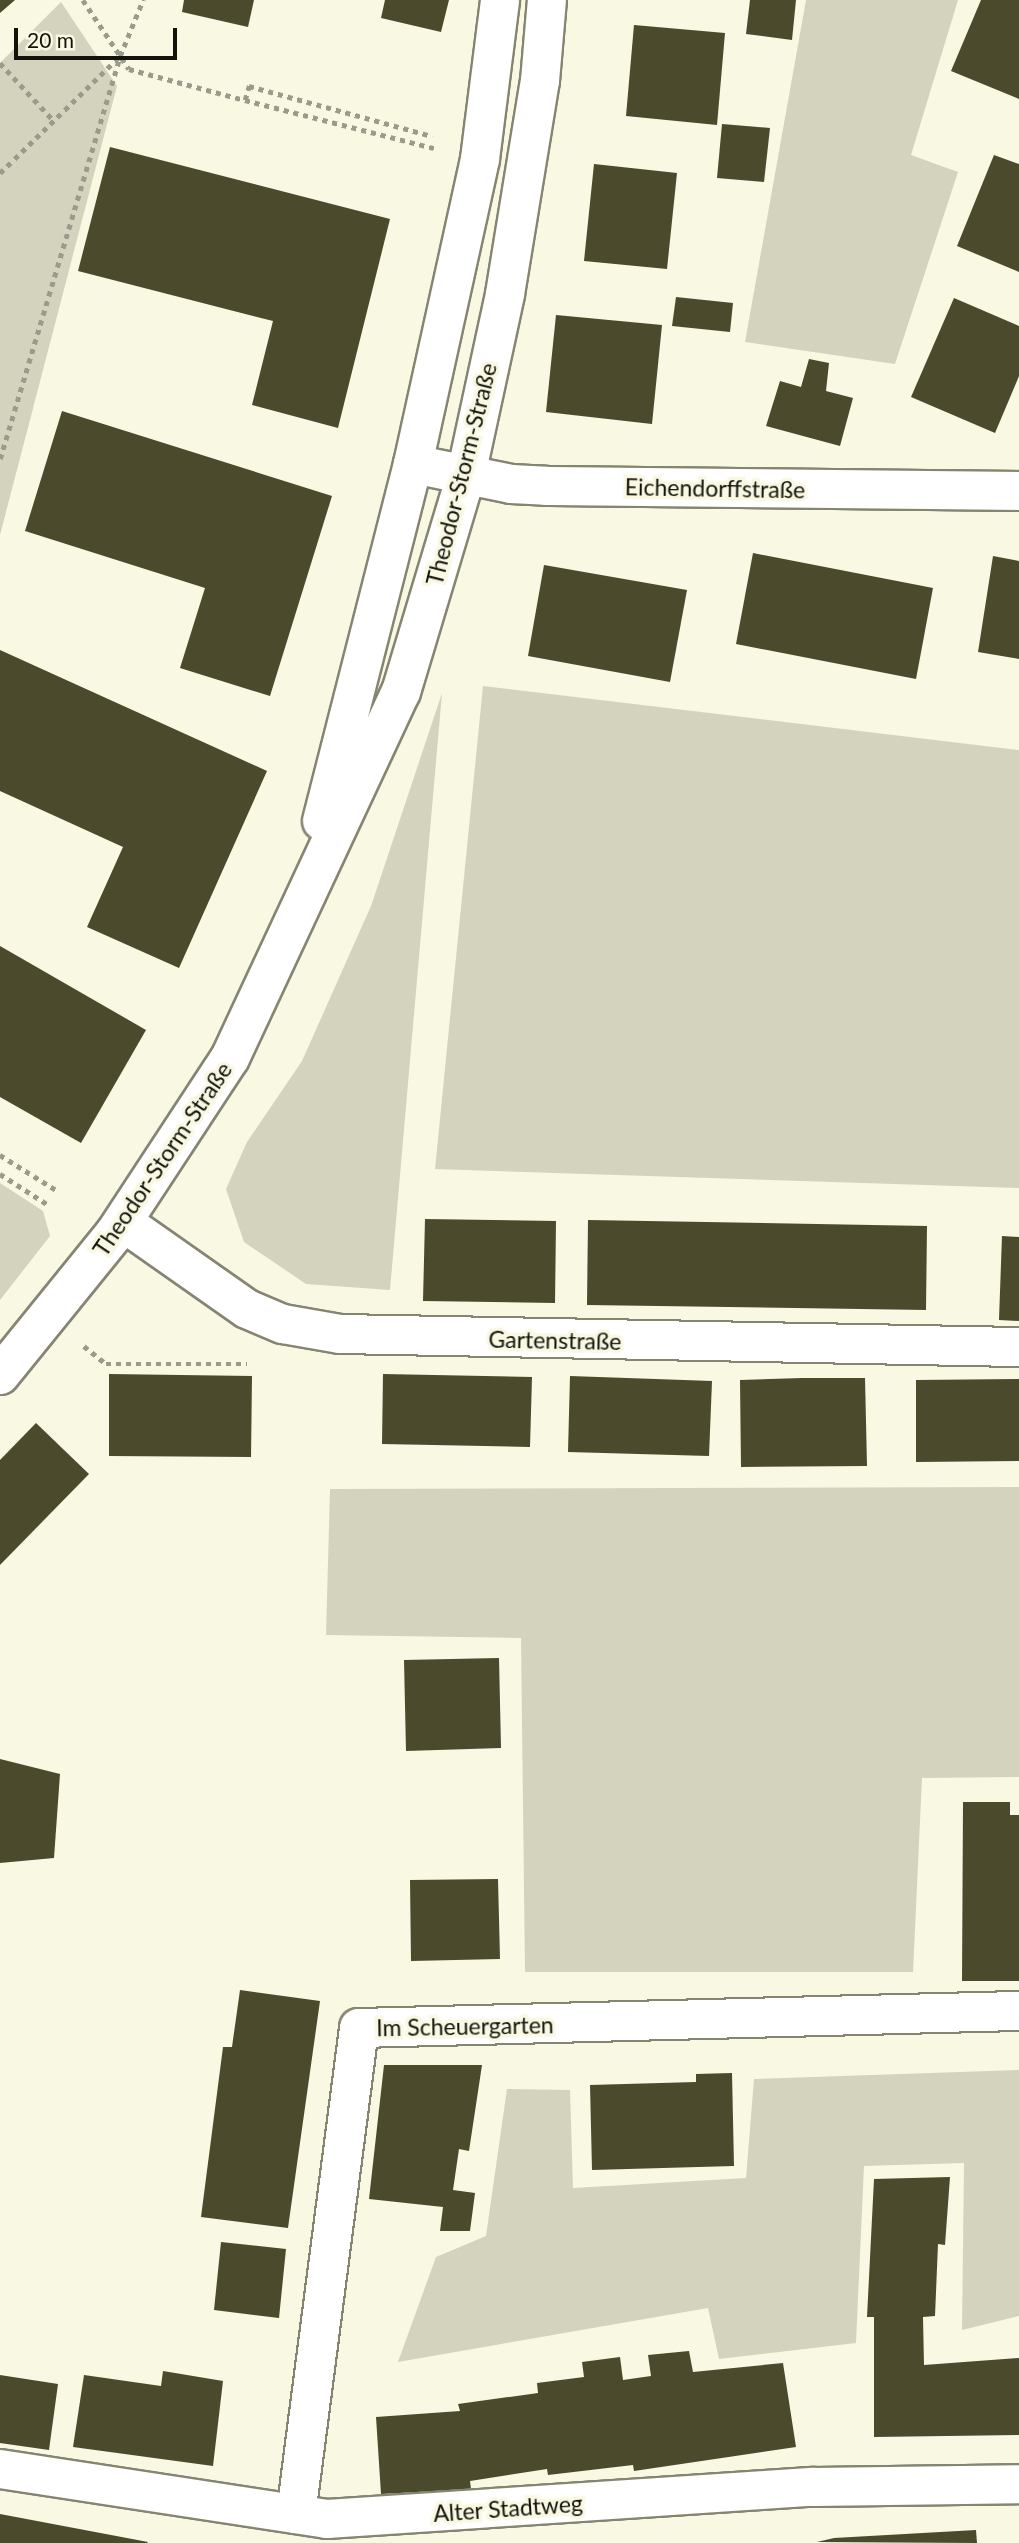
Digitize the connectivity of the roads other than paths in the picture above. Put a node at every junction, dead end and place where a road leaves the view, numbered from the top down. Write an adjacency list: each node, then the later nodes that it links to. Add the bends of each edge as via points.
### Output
1 (500, 0): 3 (street, Theodor-Storm-Straße, via 480,159)
2 (547, 0): 4 (street, Theodor-Storm-Straße, via 540,81 505,294)
3 (413, 464): 4 (street, Eichendorffstraße); 6 (street, Theodor-Storm-Straße)
4 (466, 475): 5 (street, Eichendorffstraße, via 546,486); 6 (street, Theodor-Storm-Straße, via 401,692)
5 (1019, 491)
6 (294, 925): 7 (street, Theodor-Storm-Straße, via 230,1058)
7 (123, 1222): 8 (street, Gartenstraße, via 247,1309 283,1324 340,1334); 9 (street, Theodor-Storm-Straße)
8 (1019, 1346)
9 (0, 1375)
10 (1019, 2011): 13 (street, Im Scheuergarten, via 359,2028)
11 (0, 2469): 13 (street, Alter Stadtweg)
12 (1019, 2484): 13 (street, Alter Stadtweg, via 814,2487)
13 (314, 2525)

